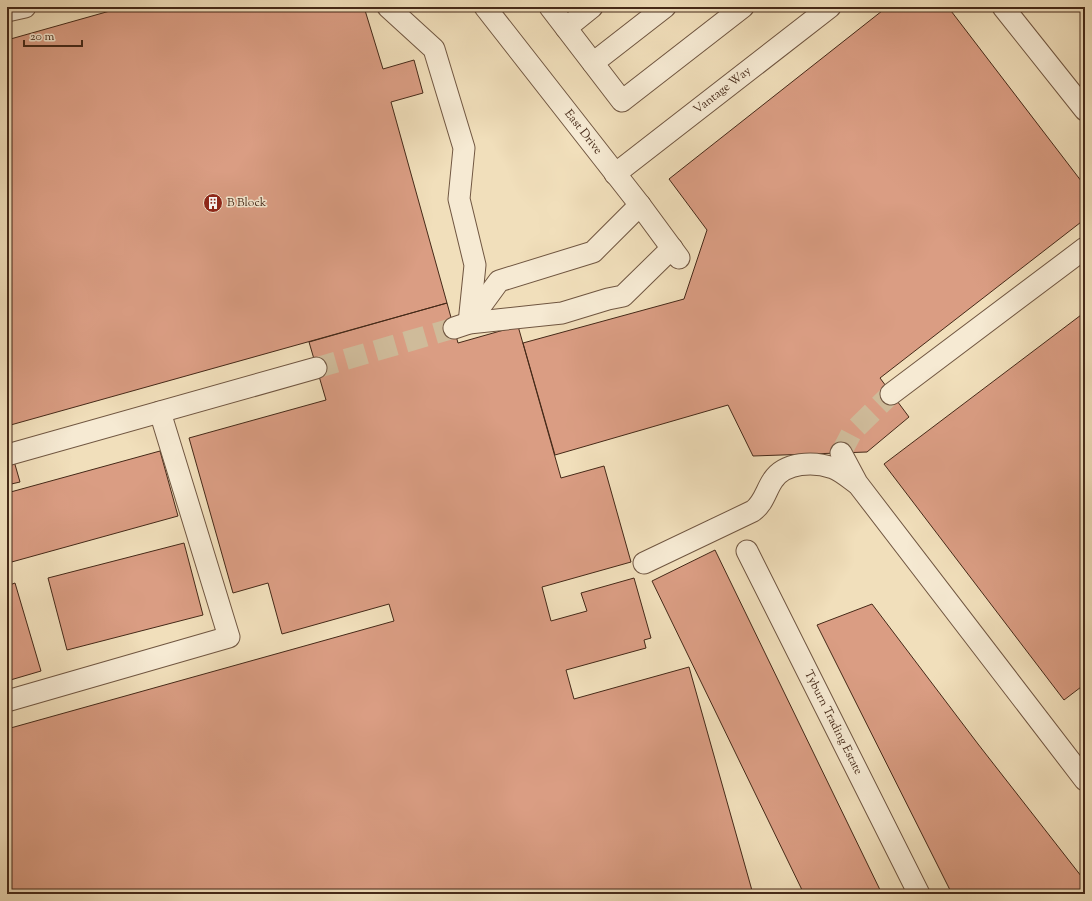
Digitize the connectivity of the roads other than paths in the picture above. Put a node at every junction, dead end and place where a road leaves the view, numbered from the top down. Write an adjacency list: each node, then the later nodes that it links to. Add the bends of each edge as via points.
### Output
1 (25, 7): 10 (street)
2 (388, 7): 17 (street, via 434,49 464,148 459,199 475,265)
3 (485, 7): 14 (street, East Drive)
4 (550, 7): 11 (street)
5 (592, 7): 11 (street)
6 (665, 7): 12 (street)
7 (742, 7): 12 (street, via 622,101)
8 (830, 7): 14 (street, Vantage Way)
9 (1003, 7): 13 (street)
10 (7, 11)
11 (566, 28): 12 (street)
12 (593, 63)
13 (1085, 110)
14 (615, 174): 15 (street, East Drive)
15 (640, 205): 17 (street, via 593,252 499,281); 17 (street, East Drive, via 676,253 623,296 562,314)
16 (1085, 248): 19 (street)
17 (461, 325)
18 (316, 368): 20 (street)
19 (891, 394)
20 (160, 412): 22 (street); 26 (street, via 229,637)
21 (842, 453): 23 (street)
22 (7, 456)
23 (857, 483): 25 (street, via 824,465 805,464 789,468 776,476 761,504 754,511); 27 (street)
24 (747, 551): 28 (street, Tyburn Trading Estate)
25 (644, 563)
26 (7, 701)
27 (1085, 780)
28 (919, 894)

